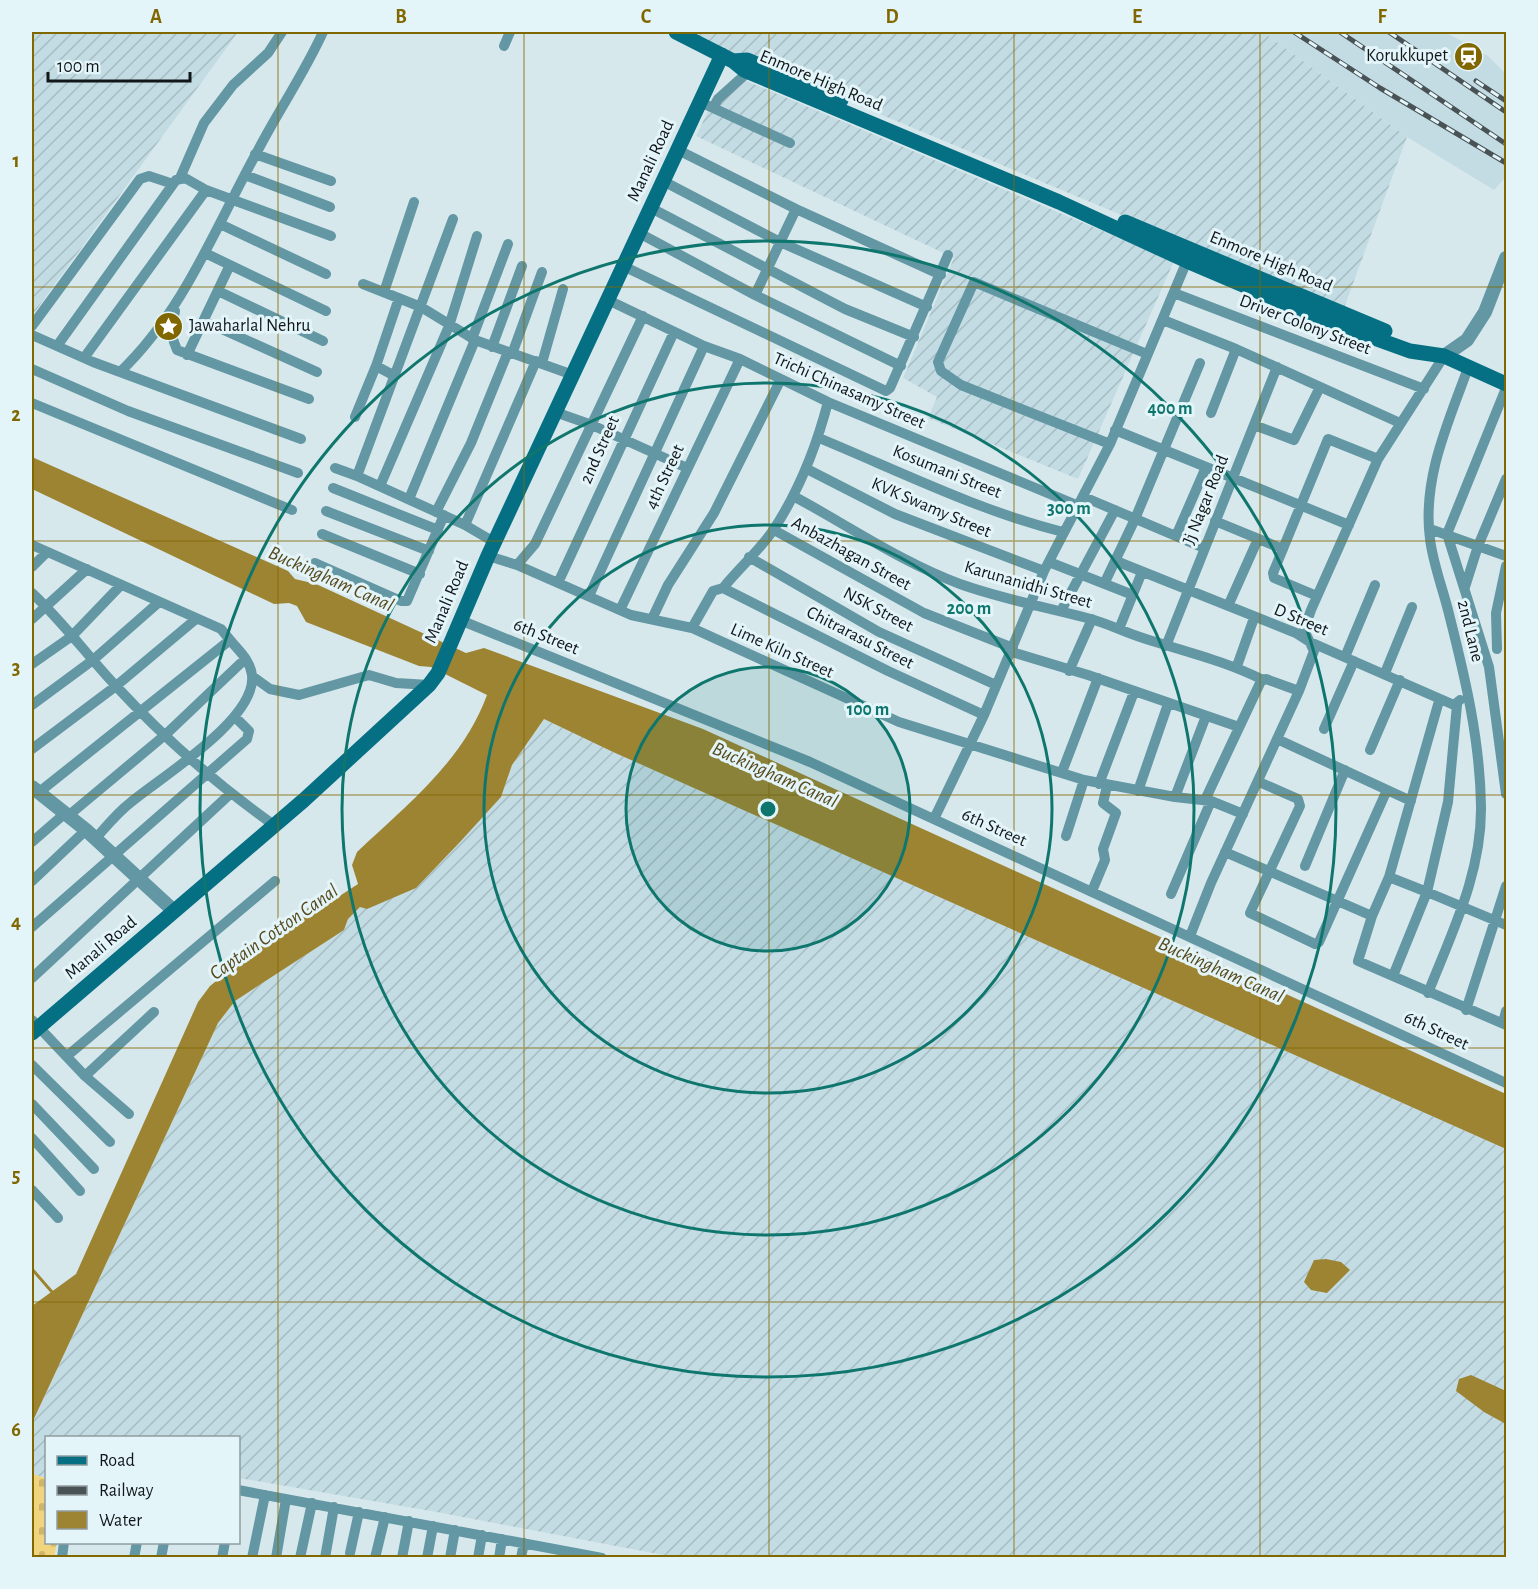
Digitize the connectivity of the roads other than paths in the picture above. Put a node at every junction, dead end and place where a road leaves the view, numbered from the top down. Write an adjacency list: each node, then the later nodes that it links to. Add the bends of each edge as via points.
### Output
1 (282, 32): 13 (street, via 268,53 233,85 204,123)
2 (323, 32): 11 (street)
3 (510, 32): 5 (street)
4 (676, 32): 6 (main road)
5 (504, 46)
6 (727, 58): 7 (main road, Enmore High Road); 8 (main road, Manali Road); 31 (main road, Enmore High Road, via 747,60)
7 (748, 72): 8 (street); 31 (main road, Enmore High Road)
8 (706, 105): 9 (street); 10 (main road, Manali Road)
9 (790, 143)
10 (678, 150): 15 (main road, Manali Road); 21 (street)
11 (255, 154): 12 (street); 14 (street)
12 (245, 175): 17 (street); 19 (street)
13 (176, 181): 16 (street); 55 (street, via 150,176 140,179); 62 (street)
14 (331, 181)
15 (663, 181): 20 (main road, Manali Road); 27 (street)
16 (206, 190): 17 (street); 70 (street)
17 (233, 198): 23 (street); 25 (street)
18 (414, 202): 43 (street)
19 (330, 207)
20 (651, 208): 24 (main road, Manali Road); 36 (street)
21 (796, 209): 27 (street); 39 (street)
22 (453, 219): 49 (street)
23 (220, 224): 29 (street); 38 (street)
24 (639, 233): 35 (main road, Manali Road); 45 (street)
25 (331, 236)
26 (477, 236): 56 (street)
27 (780, 242): 36 (street); 50 (street)
28 (508, 244): 60 (street)
29 (205, 253): 33 (street); 48 (street)
30 (948, 255): 39 (street)
31 (1189, 256): 44 (street); 69 (main road, Enmore High Road, via 1415,344 1423,351)
32 (1506, 258): 69 (street, via 1485,312 1467,340)
33 (230, 265): 42 (street); 51 (street)
34 (522, 266): 64 (street)
35 (623, 266): 47 (main road, Manali Road); 75 (street, via 883,390 890,388)
36 (767, 271): 45 (street); 59 (street)
37 (542, 272): 66 (street)
38 (326, 274)
39 (941, 275): 50 (street)
40 (363, 284): 43 (street)
41 (563, 289): 72 (street)
42 (218, 291): 54 (street); 61 (street)
43 (384, 292): 46 (street)
44 (1174, 293): 53 (street); 87 (street, Driver Colony Street)
45 (755, 295): 75 (street)
46 (399, 298): 49 (street); 74 (street)
47 (608, 300): 52 (street, Trichi Chinasamy Street); 81 (main road, Manali Road)
48 (177, 302): 68 (street, via 171,334 177,350); 79 (street, via 144,349)
49 (422, 307): 56 (street); 82 (street)
50 (927, 307): 59 (street)
51 (326, 311)
52 (643, 316): 57 (street, Trichi Chinasamy Street); 95 (street)
53 (1162, 320): 65 (street); 67 (street)
54 (204, 321): 68 (street); 80 (street)
55 (32, 326)
56 (448, 326): 60 (street); 113 (street)
57 (674, 332): 63 (street, Trichi Chinasamy Street); 100 (street, 2nd Street)
58 (32, 335): 62 (street)
59 (914, 337): 75 (street)
60 (473, 340): 64 (street); 116 (street)
61 (323, 341)
62 (57, 346): 70 (street)
63 (704, 346): 71 (street, Trichi Chinasamy Street); 103 (street)
64 (492, 347): 66 (street)
65 (1236, 349): 76 (street); 92 (street)
66 (510, 353): 72 (street); 122 (street)
67 (1147, 354): 97 (street); 101 (street, via 974,282 938,362 941,371 961,385)
68 (187, 356): 88 (street)
69 (1444, 356): 77 (main road, Enmore High Road); 87 (street)
70 (84, 358): 79 (street)
71 (740, 359): 83 (street, Trichi Chinasamy Street); 107 (street, 4th Street)
72 (539, 362): 81 (street); 125 (street)
73 (1200, 363): 102 (street)
74 (376, 366): 82 (street); 93 (street)
75 (901, 366)
76 (1277, 368): 85 (street); 96 (street, Jj Nagar Road)
77 (1468, 368): 84 (main road, Enmore High Road); 127 (street, 2nd Lane, via 1436,454)
78 (32, 369): 109 (street, via 128,411)
79 (120, 372): 99 (street)
80 (317, 372)
81 (573, 375): 91 (main road, Manali Road)
82 (395, 376): 110 (street)
83 (781, 379): 89 (street, Trichi Chinasamy Street); 175 (street, via 714,513 668,585)
84 (1506, 384)
85 (1320, 387): 94 (street); 96 (street, via 1294,440)
86 (1506, 388): 132 (street)
87 (1424, 389): 94 (street)
88 (309, 399)
89 (828, 402): 98 (street); 117 (street, Trichi Chinasamy Street)
90 (32, 403): 119 (street)
91 (555, 412): 95 (street); 138 (main road, Manali Road)
92 (1211, 413)
93 (355, 417)
94 (1400, 423): 104 (street)
95 (592, 425): 100 (street); 146 (street, via 534,544)
96 (1254, 425): 111 (street, Jj Nagar Road)
97 (1115, 430): 101 (street); 102 (street)
98 (819, 438): 108 (street); 130 (street, Kosumani Street, via 979,504)
99 (301, 439)
100 (623, 439): 103 (street); 155 (street, 2nd Street)
101 (1110, 444): 117 (street)
102 (1164, 450): 105 (street); 123 (street)
103 (655, 454): 107 (street); 163 (street)
104 (1378, 459): 118 (street, via 1329,438); 126 (street)
105 (1206, 467): 111 (street); 133 (street)
106 (335, 468): 110 (street, Lime Kiln Street)
107 (687, 468): 170 (street, 4th Street)
108 (807, 469): 115 (street); 149 (street, KVK Swamy Street, via 894,514)
109 (298, 473)
110 (357, 476): 113 (street, Lime Kiln Street)
111 (1232, 479): 118 (street); 124 (street, Jj Nagar Road)
112 (1506, 479): 136 (street)
113 (380, 486): 116 (street, Lime Kiln Street)
114 (333, 488): 128 (street)
115 (795, 497): 129 (street); 166 (street, Karunanidhi Street, via 927,570 959,584)
116 (410, 500): 122 (street, Lime Kiln Street)
117 (1082, 501): 120 (street, Trichi Chinasamy Street); 130 (street)
118 (1300, 506): 126 (street); 139 (street)
119 (292, 510)
120 (1115, 510): 123 (street, Trichi Chinasamy Street); 153 (street)
121 (327, 511): 140 (street)
122 (440, 513): 125 (street, Lime Kiln Street); 128 (street)
123 (1135, 519): 133 (street, Trichi Chinasamy Street); 144 (street)
124 (1215, 521): 134 (street); 137 (street, Jj Nagar Road)
125 (465, 525): 138 (street, Lime Kiln Street)
126 (1349, 525): 164 (street)
127 (1430, 529): 132 (street); 202 (street, 2nd Lane)
128 (438, 530): 140 (street)
129 (774, 530): 143 (street); 185 (street, Anbazhagan Street, via 924,613)
130 (1063, 532): 149 (street)
131 (322, 534): 152 (street)
132 (1447, 534): 136 (street); 158 (street)
133 (1176, 536): 137 (street, Trichi Chinasamy Street)
134 (1258, 539): 139 (street); 167 (street)
135 (32, 545): 141 (street)
136 (1478, 546): 142 (street); 158 (street)
137 (1204, 548): 160 (street, Jj Nagar Road)
138 (491, 549): 146 (street, Lime Kiln Street); 177 (main road, Manali Road)
139 (1283, 549): 164 (street, via 1274,578)
140 (429, 551): 152 (street)
141 (47, 552): 148 (street); 150 (street)
142 (1506, 556)
143 (749, 557): 159 (street); 198 (street, NSK Street, via 879,632)
144 (1116, 561): 151 (street, D Street); 154 (street)
145 (315, 563): 152 (street, via 405,602)
146 (517, 565): 155 (street, Lime Kiln Street)
147 (1506, 566): 184 (street, via 1496,613)
148 (32, 567)
149 (1046, 567): 153 (street, KVK Swamy Street); 166 (street)
150 (87, 569): 157 (street); 168 (street)
151 (1142, 572): 160 (street, D Street); 162 (street)
152 (420, 574)
153 (1079, 576): 154 (street, KVK Swamy Street); 171 (street)
154 (1105, 582): 162 (street, KVK Swamy Street)
155 (558, 583): 163 (street, Lime Kiln Street)
156 (1375, 585): 187 (street)
157 (120, 586): 165 (street); 180 (street)
158 (1465, 587): 229 (street, via 1489,667)
159 (723, 588): 178 (street, via 713,591); 208 (street, Chitrarasu Street)
160 (1188, 590): 167 (street, D Street); 183 (street, Jj Nagar Road)
161 (32, 593): 168 (street)
162 (1133, 595): 179 (street)
163 (589, 596): 170 (street, Lime Kiln Street)
164 (1317, 596): 182 (street, via 1304,630)
165 (158, 603): 174 (street); 188 (street)
166 (1031, 605): 171 (street, Karunanidhi Street); 185 (street)
167 (1228, 606): 172 (street, D Street)
168 (47, 607): 173 (street); 180 (street)
169 (1412, 607): 192 (street)
170 (620, 610): 175 (street, Lime Kiln Street)
171 (1061, 611): 176 (street, Karunanidhi Street)
172 (1254, 618): 182 (street, D Street); 190 (street)
173 (32, 619)
174 (196, 619): 181 (street, via 221,630); 199 (street)
175 (652, 619): 178 (street, Lime Kiln Street)
176 (1092, 619): 179 (street, Karunanidhi Street); 191 (street)
177 (460, 620): 195 (main road, Manali Road); 235 (street, 6th Street, via 810,762)
178 (692, 628): 215 (street, Lime Kiln Street, via 899,722)
179 (1119, 629): 183 (street, Karunanidhi Street)
180 (72, 636): 188 (street); 189 (street)
181 (230, 640): 186 (street); 207 (street)
182 (1310, 642): 187 (street, D Street); 200 (street, via 1313,655)
183 (1166, 646): 190 (street, Karunanidhi Street)
184 (1497, 649)
185 (1012, 650): 191 (street, Anbazhagan Street); 198 (street)
186 (245, 659): 193 (street); 213 (street)
187 (1350, 659): 192 (street, D Street); 212 (street)
188 (93, 660): 199 (street); 205 (street)
189 (32, 664)
190 (1237, 666): 196 (street, Karunanidhi Street)
191 (1069, 670): 194 (street, Anbazhagan Street)
192 (1385, 673): 197 (street, D Street)
193 (252, 676): 195 (street, via 270,689 299,694 369,675 396,683); 210 (street, via 246,704)
194 (1098, 678): 201 (street, Anbazhagan Street); 220 (street)
195 (434, 679): 236 (main road, Manali Road)
196 (1263, 680): 200 (street, Karunanidhi Street); 211 (street)
197 (1400, 680): 203 (street, D Street); 217 (street)
198 (996, 685): 208 (street)
199 (116, 686): 207 (street); 216 (street)
200 (1299, 690): 214 (street)
201 (1134, 692): 204 (street, Anbazhagan Street); 224 (street)
202 (1469, 696): 206 (street); 253 (street, 2nd Lane, via 1481,808 1477,853 1469,892)
203 (1439, 700): 206 (street, D Street); 232 (street)
204 (1168, 704): 209 (street, Anbazhagan Street); 227 (street)
205 (32, 705)
206 (1456, 705): 250 (street, via 1448,802)
207 (140, 710): 213 (street); 225 (street)
208 (984, 715): 215 (street)
209 (1206, 716): 211 (street, Anbazhagan Street); 230 (street)
210 (236, 717): 218 (street); 221 (street, via 249,735)
211 (1239, 727): 231 (street)
212 (1324, 729)
213 (165, 735): 218 (street); 234 (street)
214 (1276, 739): 219 (street); 223 (street)
215 (971, 742): 220 (street, Lime Kiln Street); 235 (street)
216 (32, 749)
217 (1370, 750)
218 (189, 758): 221 (street); 237 (street)
219 (1345, 770): 226 (street); 242 (street)
220 (1062, 772): 222 (street, Lime Kiln Street)
221 (209, 774): 228 (street); 241 (street)
222 (1084, 780): 224 (street, Lime Kiln Street); 238 (street)
223 (1259, 782): 233 (street); 243 (street, via 1296,798 1300,804)
224 (1103, 785): 227 (street, Lime Kiln Street); 249 (street, via 1103,803 1116,813 1103,849 1105,861)
225 (35, 790): 234 (street)
226 (1387, 790): 232 (street); 252 (street)
227 (1138, 791): 230 (street, Lime Kiln Street)
228 (230, 794): 236 (street); 246 (street)
229 (1506, 794)
230 (1175, 797): 231 (street, Lime Kiln Street)
231 (1208, 800): 233 (street, Lime Kiln Street); 251 (street)
232 (1411, 801): 244 (street)
233 (1243, 814): 240 (street)
234 (68, 816): 237 (street); 239 (street, via 62,816)
235 (934, 819): 249 (street, 6th Street)
236 (274, 825): 254 (main road, Manali Road)
237 (90, 835): 241 (street); 245 (street)
238 (1066, 836)
239 (32, 842)
240 (1225, 852): 243 (street); 258 (street)
241 (114, 857): 246 (street); 257 (street)
242 (1305, 866)
243 (1268, 872): 252 (street); 252 (street, via 1250,913 1315,944)
244 (1389, 877): 250 (street); 255 (street)
245 (32, 881)
246 (138, 881): 254 (street); 260 (street)
247 (275, 881): 267 (street)
248 (1506, 886): 256 (street)
249 (1092, 891): 258 (street, 6th Street)
250 (1427, 892): 253 (street); 259 (street)
251 (1171, 894)
252 (1336, 902): 255 (street)
253 (1462, 905): 256 (street); 261 (street, 2nd Lane)
254 (174, 911): 266 (main road, Manali Road)
255 (1372, 916): 259 (street, via 1357,960)
256 (1502, 923): 262 (street)
257 (32, 927)
258 (1190, 936): 270 (street, 6th Street)
259 (1392, 976): 261 (street)
260 (32, 978)
261 (1428, 993): 262 (street)
262 (1466, 1010): 265 (street)
263 (1506, 1011): 265 (street)
264 (154, 1012): 269 (street)
265 (1505, 1024)
266 (34, 1026): 267 (street)
267 (67, 1056): 269 (street)
268 (32, 1065): 274 (street)
269 (85, 1076): 272 (street)
270 (1506, 1083)
271 (32, 1104): 275 (street)
272 (129, 1114)
273 (32, 1138): 277 (street)
274 (110, 1142)
275 (94, 1168)
276 (32, 1190): 278 (street)
277 (80, 1191)
278 (58, 1218)
279 (240, 1490): 280 (street)
280 (265, 1495): 281 (street); 295 (street)
281 (286, 1499): 282 (street); 296 (street)
282 (312, 1503): 283 (street); 297 (street)
283 (334, 1508): 284 (street); 298 (street)
284 (359, 1512): 285 (street); 292 (street)
285 (384, 1517): 286 (street); 299 (street)
286 (409, 1521): 287 (street); 300 (street)
287 (433, 1526): 288 (street); 301 (street)
288 (455, 1530): 289 (street); 302 (street)
289 (482, 1535): 290 (street); 303 (street)
290 (502, 1539): 291 (street); 304 (street)
291 (524, 1543): 293 (street); 305 (street)
292 (351, 1553)
293 (549, 1553): 294 (street)
294 (571, 1555): 306 (street)
295 (252, 1557)
296 (276, 1557)
297 (300, 1557)
298 (325, 1557)
299 (375, 1557)
300 (402, 1557)
301 (427, 1557)
302 (450, 1557)
303 (478, 1557)
304 (499, 1557)
305 (521, 1557)
306 (598, 1557)

